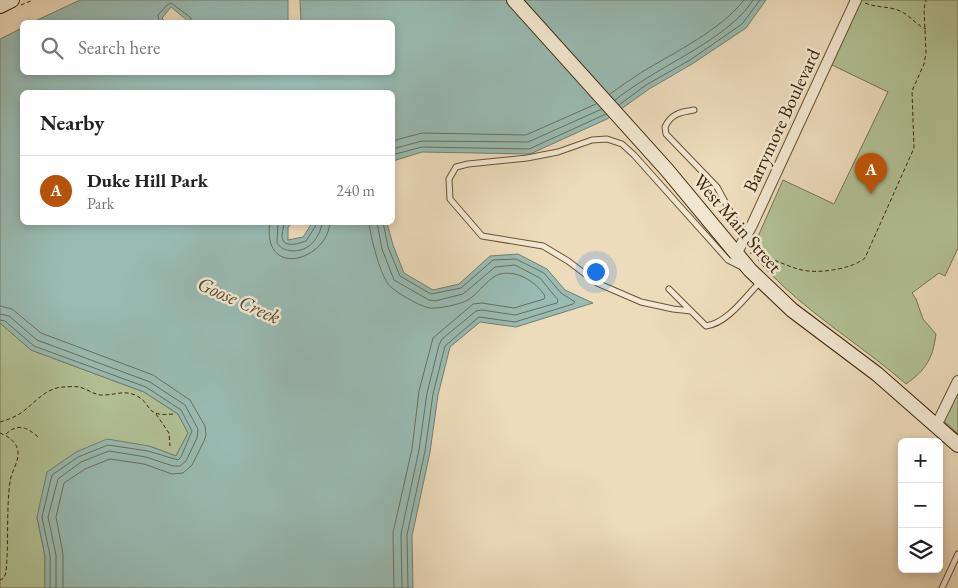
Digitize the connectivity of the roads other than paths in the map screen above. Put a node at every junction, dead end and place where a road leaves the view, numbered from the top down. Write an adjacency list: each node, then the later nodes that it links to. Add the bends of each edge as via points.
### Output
1 (12, 0): 4 (main road)
2 (514, 0): 7 (main road, West Main Street)
3 (858, 0): 6 (street, Barrymore Boulevard)
4 (0, 6)
5 (694, 110): 6 (lane, via 672,116 665,127 666,134 717,187)
6 (745, 239): 7 (street, Barrymore Boulevard)
7 (742, 253): 8 (main road, West Main Street)
8 (756, 269): 10 (lane, via 729,314 715,324 706,326); 10 (lane, via 738,266 728,260 634,155 622,144 607,139 527,158 468,164 456,168 448,179 450,198 482,236 543,246 597,283 641,302); 12 (main road, West Main Street, via 792,310 877,374)
9 (669, 289): 10 (lane)
10 (691, 311)
11 (958, 382): 12 (street)
12 (936, 426): 13 (main road, West Main Street)
13 (958, 445)
14 (958, 554): 15 (lane)
15 (942, 588)

